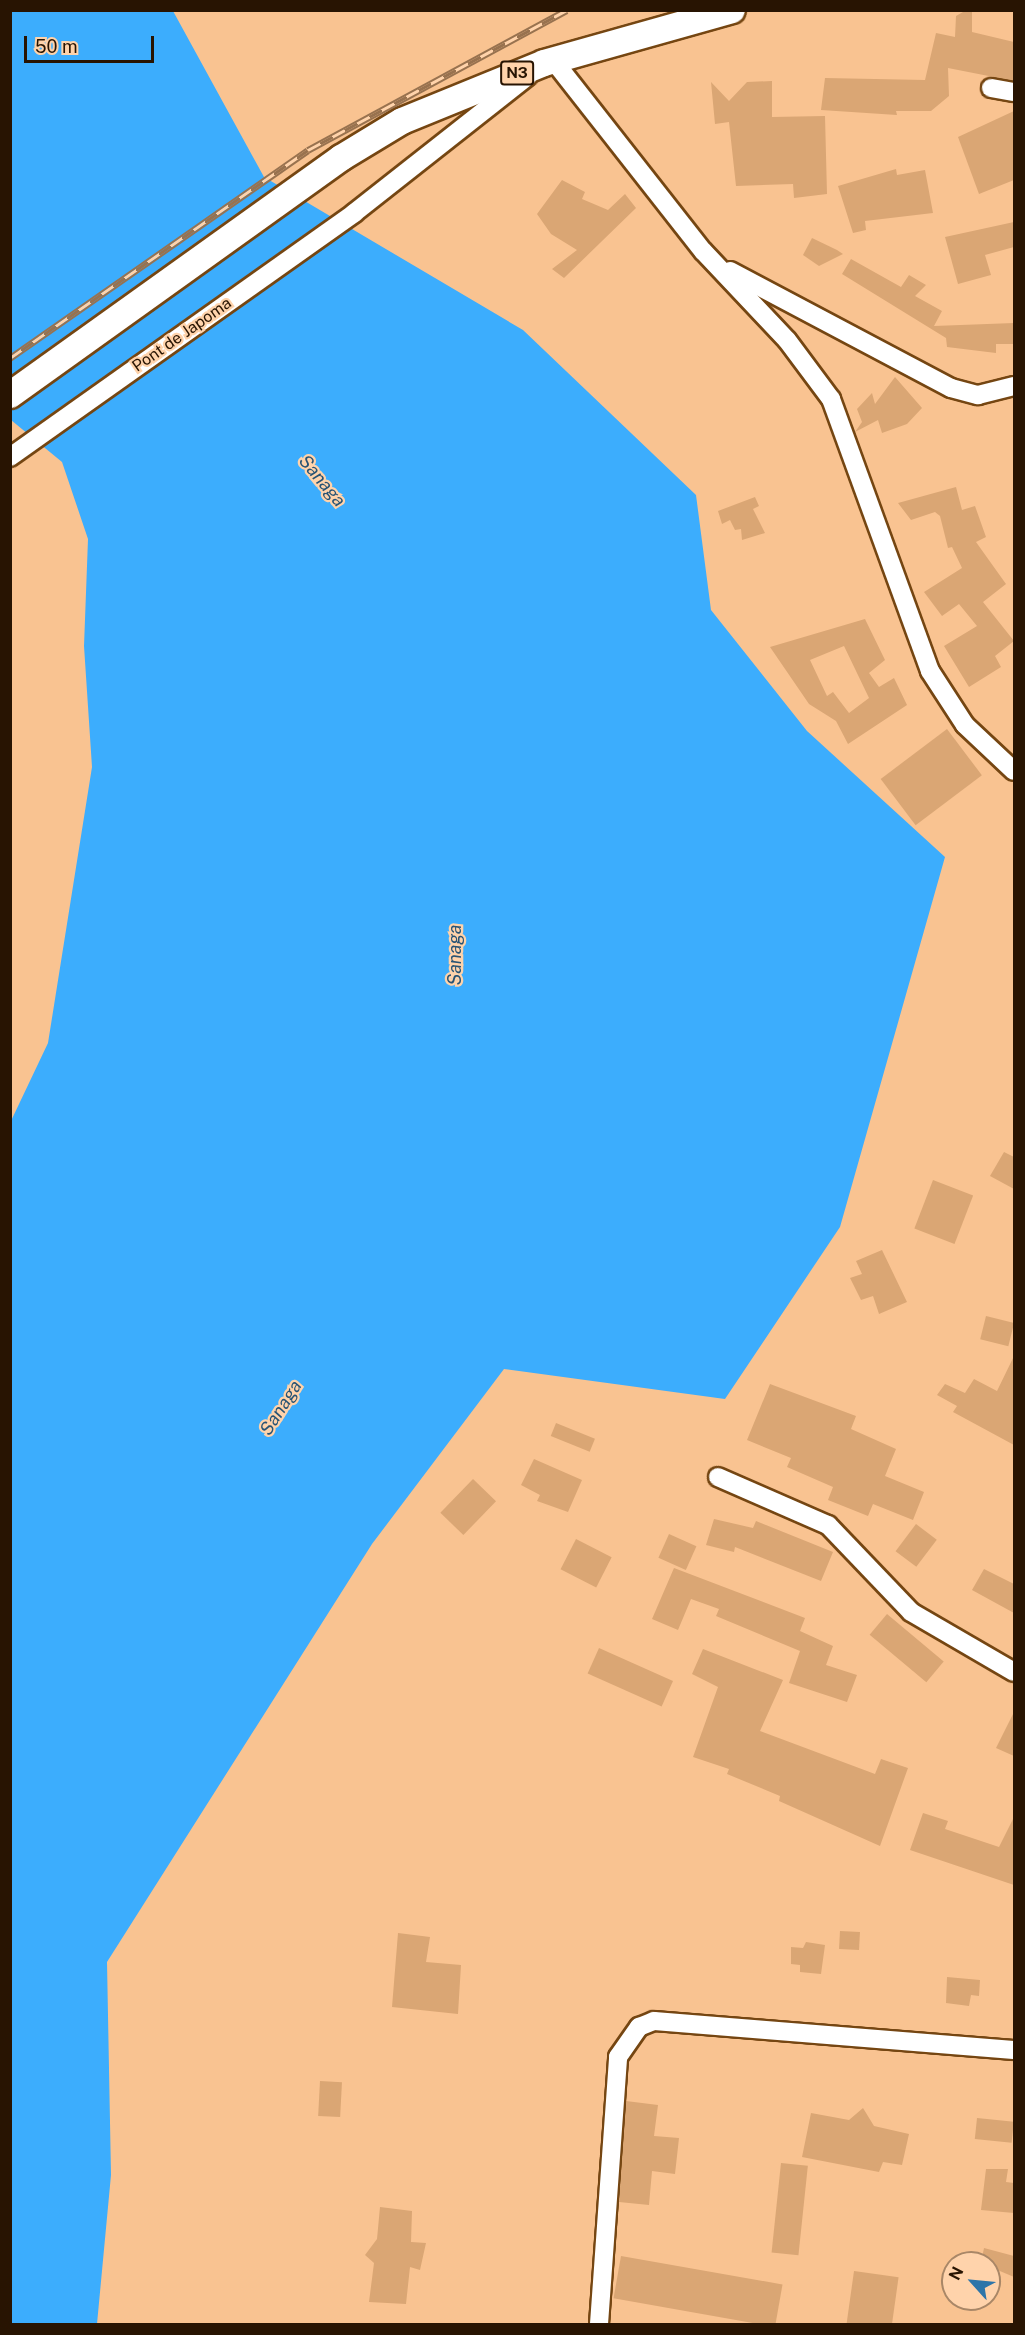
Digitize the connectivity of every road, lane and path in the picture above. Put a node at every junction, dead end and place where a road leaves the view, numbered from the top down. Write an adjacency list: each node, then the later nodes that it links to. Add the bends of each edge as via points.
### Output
1 (732, 10): 2 (highway, N3)
2 (549, 61): 5 (street, via 703,251); 7 (highway, N3, via 402,121 319,175); 8 (street, Pont de Japoma, via 354,213)
3 (991, 88): 4 (street)
4 (1014, 92)
5 (720, 265): 6 (street, via 951,388 978,395); 9 (street, via 831,399 930,671 965,725)
6 (1014, 386)
7 (10, 395)
8 (10, 457)
9 (1014, 771)
10 (718, 1477): 11 (street, via 822,1522 910,1612)
11 (1014, 1672)
12 (1014, 2050): 13 (street, via 654,2021 639,2027 618,2057)
13 (599, 2325)

